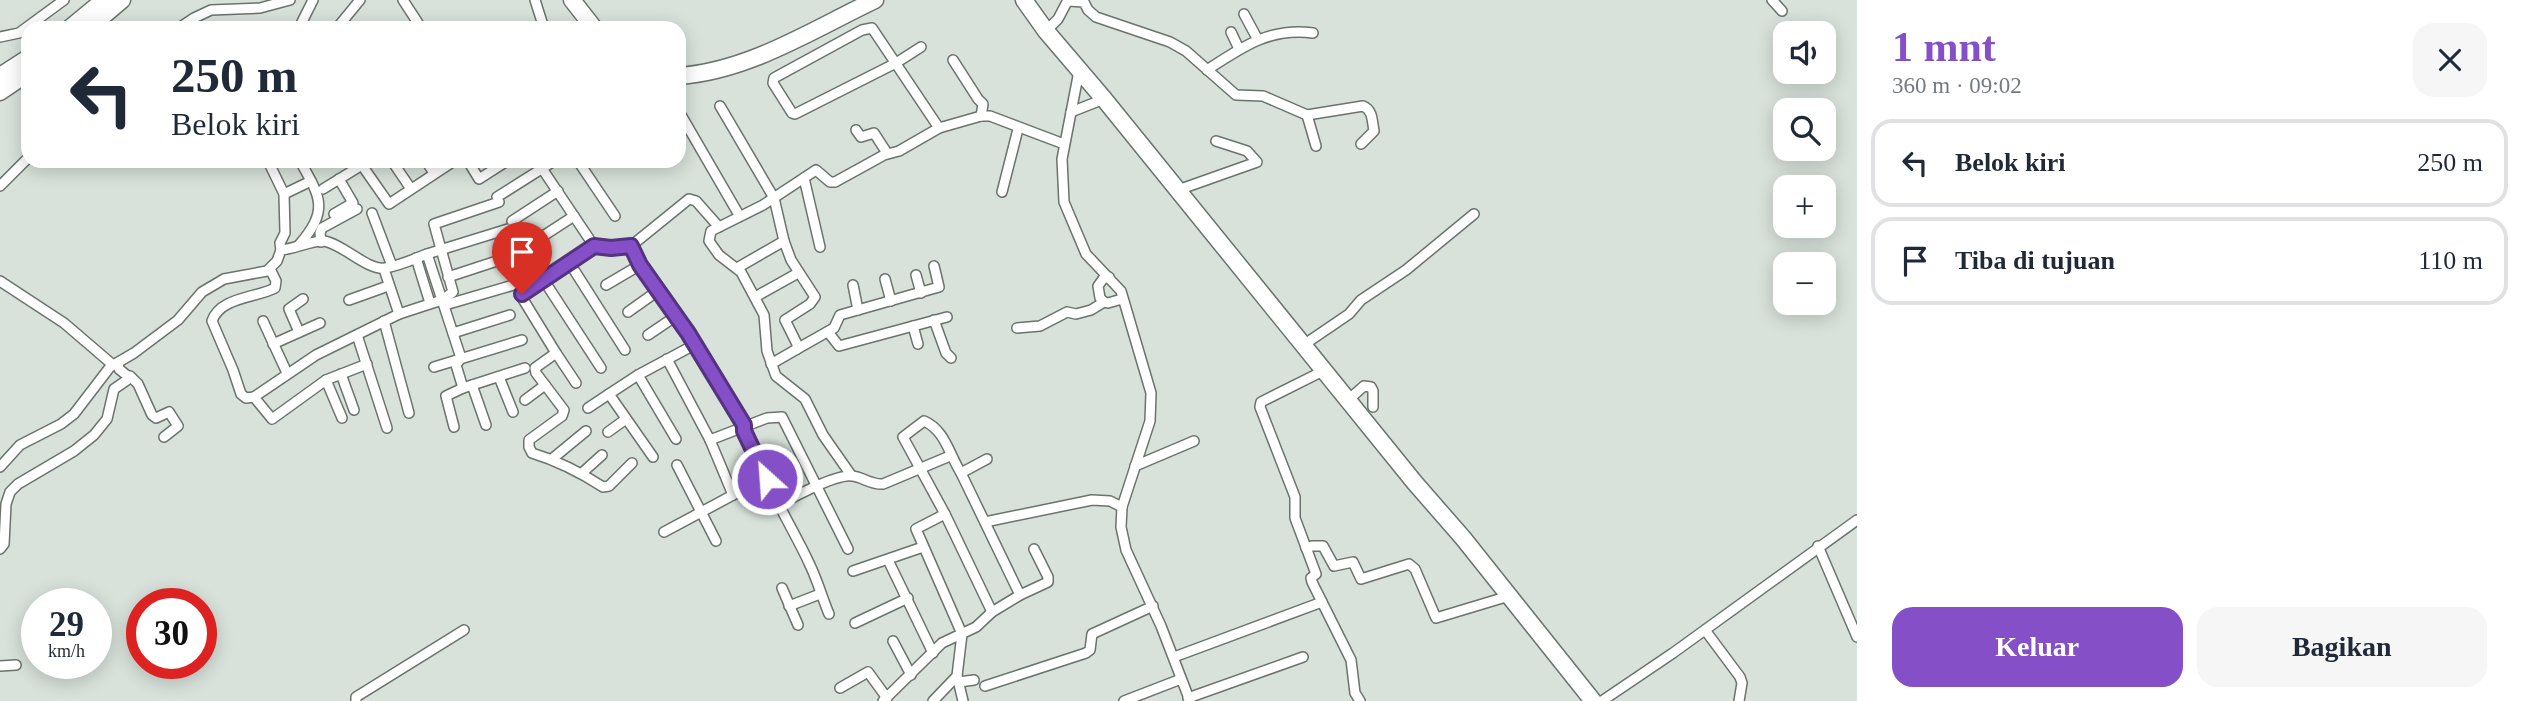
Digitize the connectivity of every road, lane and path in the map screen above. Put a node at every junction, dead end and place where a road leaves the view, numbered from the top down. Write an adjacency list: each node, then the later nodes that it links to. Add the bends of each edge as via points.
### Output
1 (64, 0): 19 (street)
2 (104, 0): 20 (highway)
3 (122, 0): 21 (highway)
4 (290, 0): 22 (street, via 260,8 211,10)
5 (313, 0): 23 (street)
6 (360, 0): 24 (street)
7 (403, 0): 25 (street)
8 (535, 0): 26 (street)
9 (560, 0): 27 (highway)
10 (572, 0): 28 (highway)
11 (854, 0): 40 (highway, via 741,52)
12 (875, 0): 44 (highway, via 744,63)
13 (1024, 0): 29 (highway)
14 (1036, 0): 29 (highway)
15 (1068, 0): 29 (street); 41 (street, via 1084,2 1096,17 1171,42)
16 (1772, 0): 17 (street)
17 (1782, 10)
18 (1244, 14): 34 (street)
19 (35, 21)
20 (78, 21)
21 (97, 21)
22 (190, 21)
23 (302, 21)
24 (343, 21)
25 (417, 21)
26 (542, 21)
27 (575, 21)
28 (587, 21)
29 (1049, 28): 42 (highway)
30 (21, 32): 33 (street)
31 (1231, 32): 36 (street)
32 (1313, 33): 34 (street, via 1295,30)
33 (0, 37)
34 (1258, 40): 36 (street)
35 (921, 47): 39 (street)
36 (1239, 49): 41 (street)
37 (953, 60): 51 (street, via 983,104)
38 (21, 62): 43 (highway)
39 (896, 63): 39 (street, via 875,30 867,28 774,78 773,83 794,114); 53 (street)
40 (686, 65)
41 (1207, 70): 50 (street, via 1236,95 1263,96)
42 (1079, 71): 47 (highway); 49 (street)
43 (0, 76)
44 (686, 76)
45 (21, 78): 46 (highway)
46 (0, 92)
47 (1104, 99): 49 (street); 81 (highway)
48 (720, 106): 85 (street)
49 (1071, 112): 57 (street)
50 (1307, 115): 58 (street, via 1367,108 1374,131); 59 (street)
51 (981, 116): 53 (street); 54 (street)
52 (686, 124): 90 (street)
53 (939, 128): 60 (street)
54 (1018, 128): 57 (street); 83 (street)
55 (856, 130): 60 (street, via 861,137 874,133)
56 (1216, 141): 81 (street, via 1247,151 1257,162)
57 (1064, 144): 113 (street, via 1064,202 1086,254)
58 (1362, 144)
59 (1316, 146)
60 (887, 153): 75 (street, via 835,182 818,171)
61 (21, 165): 78 (street)
62 (271, 168): 84 (street)
63 (304, 168): 77 (street)
64 (353, 168): 76 (street)
65 (364, 168): 79 (street, via 389,204)
66 (397, 168): 79 (street)
67 (431, 168): 74 (street)
68 (442, 168): 74 (street)
69 (472, 168): 70 (street, via 479,179)
70 (496, 168)
71 (536, 168): 101 (street, via 498,200 436,222)
72 (542, 168): 82 (street)
73 (583, 168): 92 (street)
74 (434, 173): 79 (street)
75 (804, 178): 85 (street); 98 (street)
76 (339, 179): 80 (street); 88 (street, via 353,203)
77 (311, 181): 84 (street); 99 (street, via 319,199 318,218)
78 (0, 186)
79 (411, 189)
80 (323, 190)
81 (1178, 190): 152 (highway)
82 (558, 191): 91 (street); 101 (street, via 510,225)
83 (1002, 192)
84 (284, 194): 100 (street)
85 (774, 198): 90 (street); 94 (street)
86 (357, 209): 95 (street, via 322,228)
87 (372, 213): 107 (street)
88 (334, 214)
89 (1474, 214): 152 (street)
90 (739, 215): 93 (street)
91 (574, 216): 96 (street); 112 (street, via 510,257)
92 (615, 216)
93 (719, 228): 97 (street, via 689,199); 108 (street, via 711,231 709,241)
94 (784, 240): 108 (street); 110 (street)
95 (321, 242): 99 (street); 107 (street, via 343,248 373,266)
96 (594, 246): 97 (street); 104 (street)
97 (631, 246): 105 (street)
98 (820, 247)
99 (295, 249): 100 (street)
100 (281, 250): 109 (street)
101 (441, 250): 102 (street); 112 (street)
102 (428, 254): 103 (street); 130 (street)
103 (416, 258): 107 (street); 129 (street)
104 (569, 262): 114 (street); 154 (street)
105 (640, 265): 118 (street); 121 (street)
106 (934, 266): 122 (street, via 939,287)
107 (388, 267): 120 (street)
108 (737, 268): 123 (street)
109 (270, 269): 160 (street, via 215,283 178,320); 176 (street, via 275,288 224,306 212,321 241,394)
110 (798, 273): 123 (street); 153 (street, via 814,298 785,320)
111 (916, 275): 122 (street)
112 (448, 277): 130 (street, via 453,292)
113 (1109, 277): 125 (street); 128 (street, via 1098,286)
114 (543, 279): 155 (street, via 521,296); 164 (street)
115 (885, 279): 127 (street)
116 (0, 281): 160 (street)
117 (517, 284): 130 (street)
118 (606, 285)
119 (853, 285): 131 (street)
120 (388, 286): 126 (street); 133 (street)
121 (659, 290): 132 (street); 135 (street)
122 (921, 293): 127 (street)
123 (755, 296): 161 (street, via 764,315)
124 (303, 299): 143 (street, via 289,309)
125 (1122, 299): 128 (street); 203 (street, via 1151,393 1152,408)
126 (349, 300)
127 (891, 301): 131 (street)
128 (1104, 302): 142 (street, via 1040,326)
129 (430, 303): 130 (street); 133 (street)
130 (444, 303): 145 (street)
131 (858, 310): 144 (street, via 840,315)
132 (628, 312)
133 (399, 314): 139 (street)
134 (510, 315): 145 (street)
135 (676, 316): 147 (street); 151 (street)
136 (947, 317): 137 (street)
137 (933, 320): 141 (street); 157 (street)
138 (263, 321): 149 (street)
139 (384, 321): 146 (street); 183 (street)
140 (320, 323): 143 (street)
141 (913, 326): 144 (street, via 839,346); 150 (street)
142 (1017, 328)
143 (299, 332): 149 (street)
144 (828, 332): 153 (street)
145 (453, 333): 156 (street)
146 (357, 335): 159 (street); 166 (street)
147 (648, 335)
148 (522, 340): 156 (street)
149 (273, 344): 166 (street)
150 (918, 344)
151 (694, 345): 158 (street); 187 (street)
152 (1302, 346): 165 (highway)
153 (797, 349): 161 (street)
154 (625, 350)
155 (556, 353): 172 (street); 173 (street, via 535,368)
156 (461, 358): 162 (street); 174 (street, via 456,365)
157 (951, 358)
158 (667, 359): 168 (street); 194 (street)
159 (367, 363): 167 (street); 188 (street)
160 (116, 364): 169 (street); 204 (street, via 101,376 74,414 20,445)
161 (771, 364): 208 (street, via 782,382 805,399 822,435)
162 (434, 367)
163 (525, 368): 170 (street)
164 (601, 368)
165 (1323, 371): 178 (highway); 223 (street, via 1259,404 1295,497 1295,518)
166 (287, 373): 176 (street)
167 (341, 374): 171 (street); 181 (street)
168 (638, 375): 175 (street); 193 (street)
169 (130, 376): 192 (street, via 152,415 156,418 169,412 178,426); 222 (street, via 114,389 107,419 94,435 10,492)
170 (499, 377): 174 (street); 182 (street)
171 (326, 380): 176 (street, via 272,419); 184 (street)
172 (576, 383)
173 (545, 385): 177 (street); 199 (street, via 564,410 529,440 529,447 531,453)
174 (467, 386): 186 (street); 189 (street, via 446,396)
175 (609, 394): 180 (street); 185 (street)
176 (254, 397)
177 (525, 400)
178 (1348, 400): 179 (street, via 1364,386 1371,387); 233 (highway)
179 (1373, 407)
180 (588, 408)
181 (354, 410)
182 (513, 412)
183 (409, 413)
184 (342, 418)
185 (626, 419): 191 (street); 198 (street)
186 (486, 425)
187 (744, 425): 194 (street); 209 (street); 210 (street, via 782,417)
188 (387, 428)
189 (454, 428)
190 (586, 431): 199 (street)
191 (608, 432)
192 (163, 437)
193 (676, 439)
194 (710, 440): 211 (street)
195 (1194, 441): 203 (street)
196 (603, 455): 207 (street)
197 (950, 456): 205 (street); 205 (street, via 943,436 928,422 920,423 903,437); 206 (street)
198 (653, 457)
199 (552, 459): 207 (street)
200 (987, 459): 206 (street)
201 (632, 463): 207 (street, via 609,486 603,487)
202 (677, 465): 214 (street)
203 (1135, 466): 213 (street)
204 (0, 467)
205 (920, 470): 208 (street, via 883,484); 215 (street)
206 (961, 472): 217 (street)
207 (582, 473)
208 (851, 475): 210 (street)
209 (767, 479): 211 (street); 212 (street)
210 (814, 486): 212 (street); 224 (street)
211 (733, 495): 214 (street)
212 (781, 504): 231 (street)
213 (1122, 507): 217 (street, via 1092,500); 237 (street, via 1126,550)
214 (701, 513): 218 (street); 219 (street)
215 (945, 514): 221 (street, via 916,528); 238 (street)
216 (1857, 520): 220 (street)
217 (985, 522): 232 (street)
218 (664, 532)
219 (716, 541)
220 (1818, 546): 242 (street); 245 (street)
221 (923, 547): 226 (street); 244 (street)
222 (0, 548)
223 (1306, 548): 227 (street, via 1323,546); 229 (street)
224 (848, 549)
225 (1034, 549): 232 (street, via 1048,582)
226 (888, 561): 228 (street); 234 (street)
227 (1334, 566): 229 (street); 233 (street, via 1353,562 1364,579 1409,564 1436,618)
228 (853, 571)
229 (1316, 574): 235 (street, via 1311,578)
230 (782, 588): 236 (street)
231 (820, 594): 236 (street); 239 (street)
232 (1020, 595): 238 (street)
233 (1509, 596): 264 (highway)
234 (908, 598): 240 (street); 247 (street)
235 (1322, 602): 248 (street); 263 (street, via 1351,660 1354,693)
236 (789, 606): 241 (street)
237 (1153, 606): 248 (street); 255 (street, via 1091,634 1086,653)
238 (992, 612): 244 (street)
239 (829, 614)
240 (855, 623)
241 (798, 625)
242 (1705, 629): 265 (street); 266 (street, via 1740,677)
243 (464, 630): 259 (street, via 366,690)
244 (962, 634): 247 (street, via 944,641); 254 (street)
245 (1857, 637)
246 (893, 641): 252 (street)
247 (933, 653): 252 (street)
248 (1174, 657): 253 (street)
249 (1303, 657): 258 (street)
250 (16, 665): 251 (street)
251 (0, 666)
252 (911, 676): 257 (street)
253 (1181, 679): 258 (street); 262 (street)
254 (965, 680): 260 (street); 261 (street)
255 (985, 686)
256 (840, 688): 257 (street, via 868,672)
257 (885, 699)
258 (1189, 700)
259 (356, 701)
260 (933, 701)
261 (963, 701)
262 (1124, 701)
263 (1360, 701)
264 (1593, 701)
265 (1602, 701)
266 (1739, 701)

